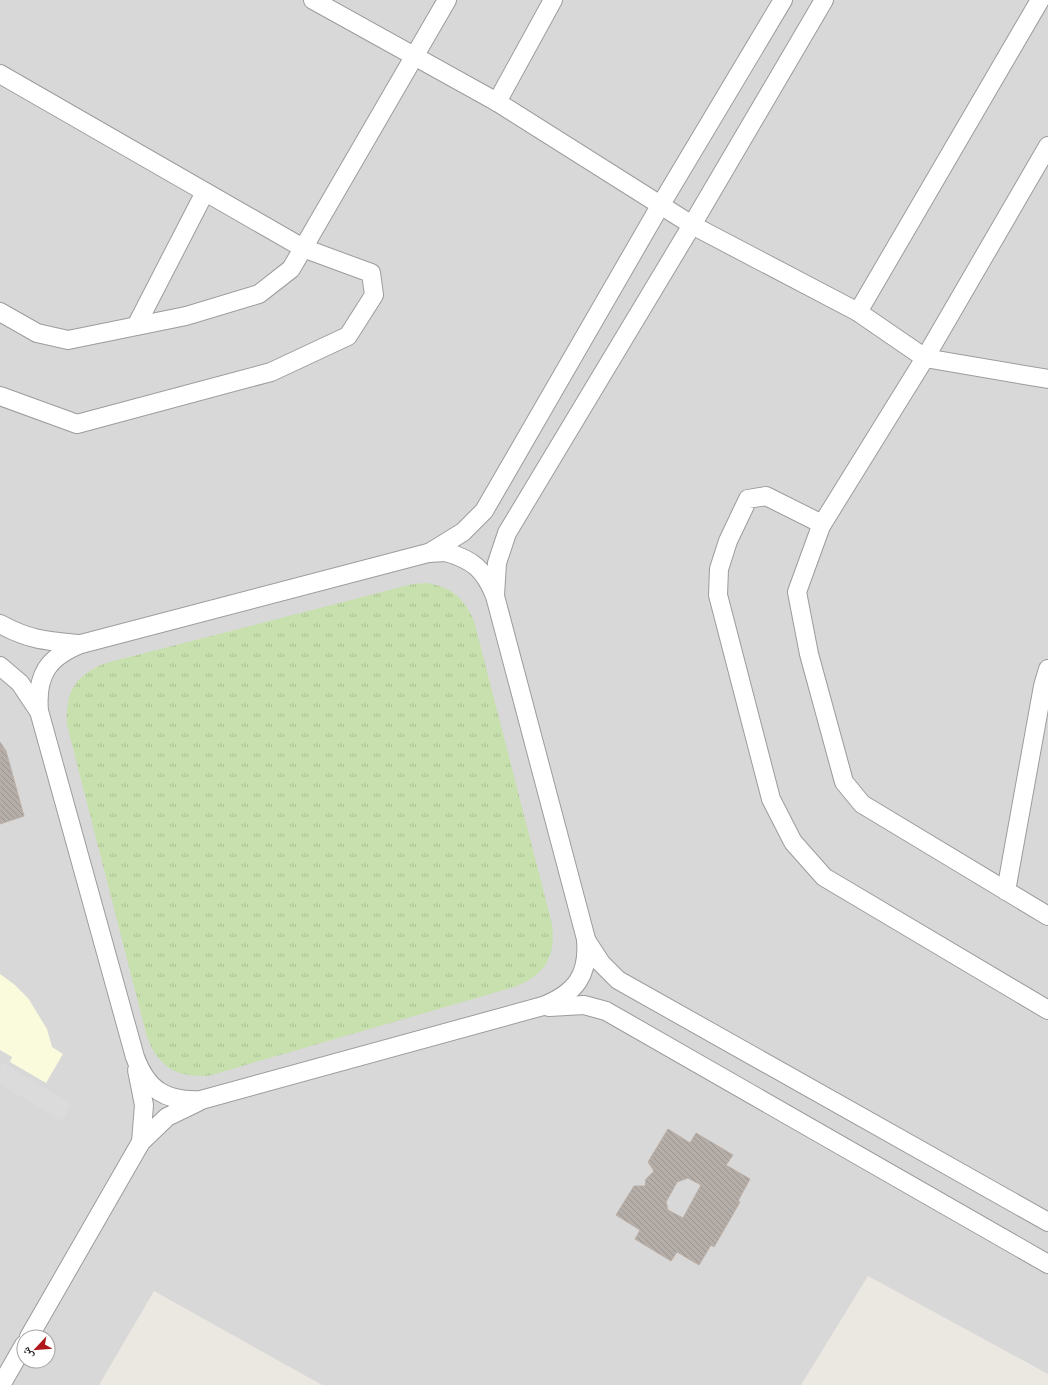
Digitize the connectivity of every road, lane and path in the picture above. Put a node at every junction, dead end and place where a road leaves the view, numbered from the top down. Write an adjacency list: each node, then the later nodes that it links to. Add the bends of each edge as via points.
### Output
1 (313, 0): 7 (street)
2 (447, 0): 7 (street)
3 (553, 0): 9 (street)
4 (783, 0): 12 (street)
5 (824, 0): 13 (street)
6 (1040, 0): 16 (street)
7 (415, 56): 9 (street); 14 (street)
8 (0, 74): 11 (street)
9 (498, 102): 12 (street)
10 (1048, 146): 18 (street)
11 (205, 192): 14 (street); 17 (street)
12 (660, 206): 13 (street); 22 (street, via 484,511 463,532)
13 (692, 225): 16 (street); 23 (street, via 507,533 497,563)
14 (304, 248): 17 (street, via 291,269 259,294 186,316); 20 (street, via 371,273 374,295 348,336 271,372 77,424)
15 (0, 312): 17 (street, via 37,333 68,340)
16 (858, 312): 18 (street)
17 (136, 326)
18 (925, 358): 19 (street); 21 (street)
19 (1048, 379)
20 (0, 396)
21 (822, 524): 29 (street, via 797,592 809,654 844,782 862,804); 33 (street, via 766,496 748,499 728,541 719,569 718,595 771,799 793,842 824,877)
22 (428, 553): 23 (street, via 446,552 477,566 488,580); 25 (street)
23 (495, 596): 31 (street)
24 (0, 624): 25 (street, via 40,641)
25 (82, 644): 28 (street, via 65,650 51,662 42,676 37,694)
26 (0, 666): 28 (street, via 20,683)
27 (1048, 669): 29 (street)
28 (39, 711): 34 (street)
29 (1006, 891): 30 (street)
30 (1048, 916)
31 (586, 939): 32 (street, via 587,957 582,974 573,989 559,1000); 37 (street, via 601,963 618,980)
32 (540, 1007): 35 (street); 38 (street, via 584,1004 606,1011)
33 (1048, 1010)
34 (135, 1057): 35 (street, via 141,1074 152,1087 167,1096 184,1101); 36 (street, via 144,1105)
35 (201, 1100): 36 (street, via 167,1117)
36 (141, 1142): 39 (street)
37 (1048, 1222)
38 (1048, 1264)
39 (34, 1329)
40 (16, 1359): 41 (street)
41 (1, 1385)

